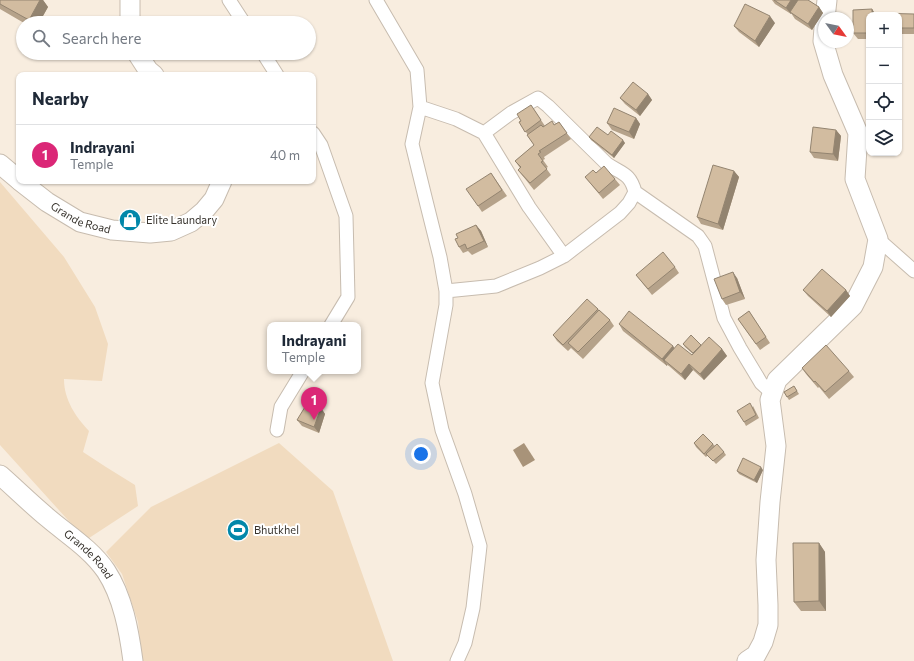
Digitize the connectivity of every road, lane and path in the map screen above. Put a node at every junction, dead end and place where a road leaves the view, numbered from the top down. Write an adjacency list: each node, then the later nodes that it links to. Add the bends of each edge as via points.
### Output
1 (130, 0): 6 (street)
2 (230, 0): 7 (street)
3 (376, 0): 13 (street, via 418,70)
4 (827, 0): 5 (street)
5 (826, 12)
6 (130, 16)
7 (240, 16)
8 (825, 48): 21 (street, via 833,75 858,133 855,179)
9 (142, 60): 11 (street)
10 (267, 60): 12 (street)
11 (150, 72)
12 (275, 72)
13 (420, 107): 14 (street, via 456,119); 24 (street, via 412,144)
14 (484, 133): 20 (street, via 538,98 607,164 628,176); 22 (street, via 529,207)
15 (316, 138): 25 (street, via 346,216 348,297)
16 (0, 164): 17 (street, Grande Road)
17 (16, 178)
18 (23, 184): 19 (street, Grande Road, via 80,222 112,230 150,233 171,232 191,222 214,199)
19 (221, 184)
20 (635, 192): 22 (street, via 620,213); 27 (street, via 698,236 705,246 724,318 760,383)
21 (878, 240): 23 (street); 27 (street, via 874,267 853,306 777,380)
22 (564, 256): 24 (street, via 496,286)
23 (914, 271)
24 (446, 291): 31 (street, via 446,305 432,383 442,430 480,546 473,608 465,643)
25 (333, 322)
26 (301, 374): 28 (street, via 281,407)
27 (771, 397): 32 (street, via 776,446 766,560 768,625 764,642 756,655)
28 (277, 430)
29 (0, 475): 30 (street, Grande Road, via 48,518 86,547 106,571 118,596 128,630)
30 (133, 661)
31 (457, 661)
32 (747, 661)

